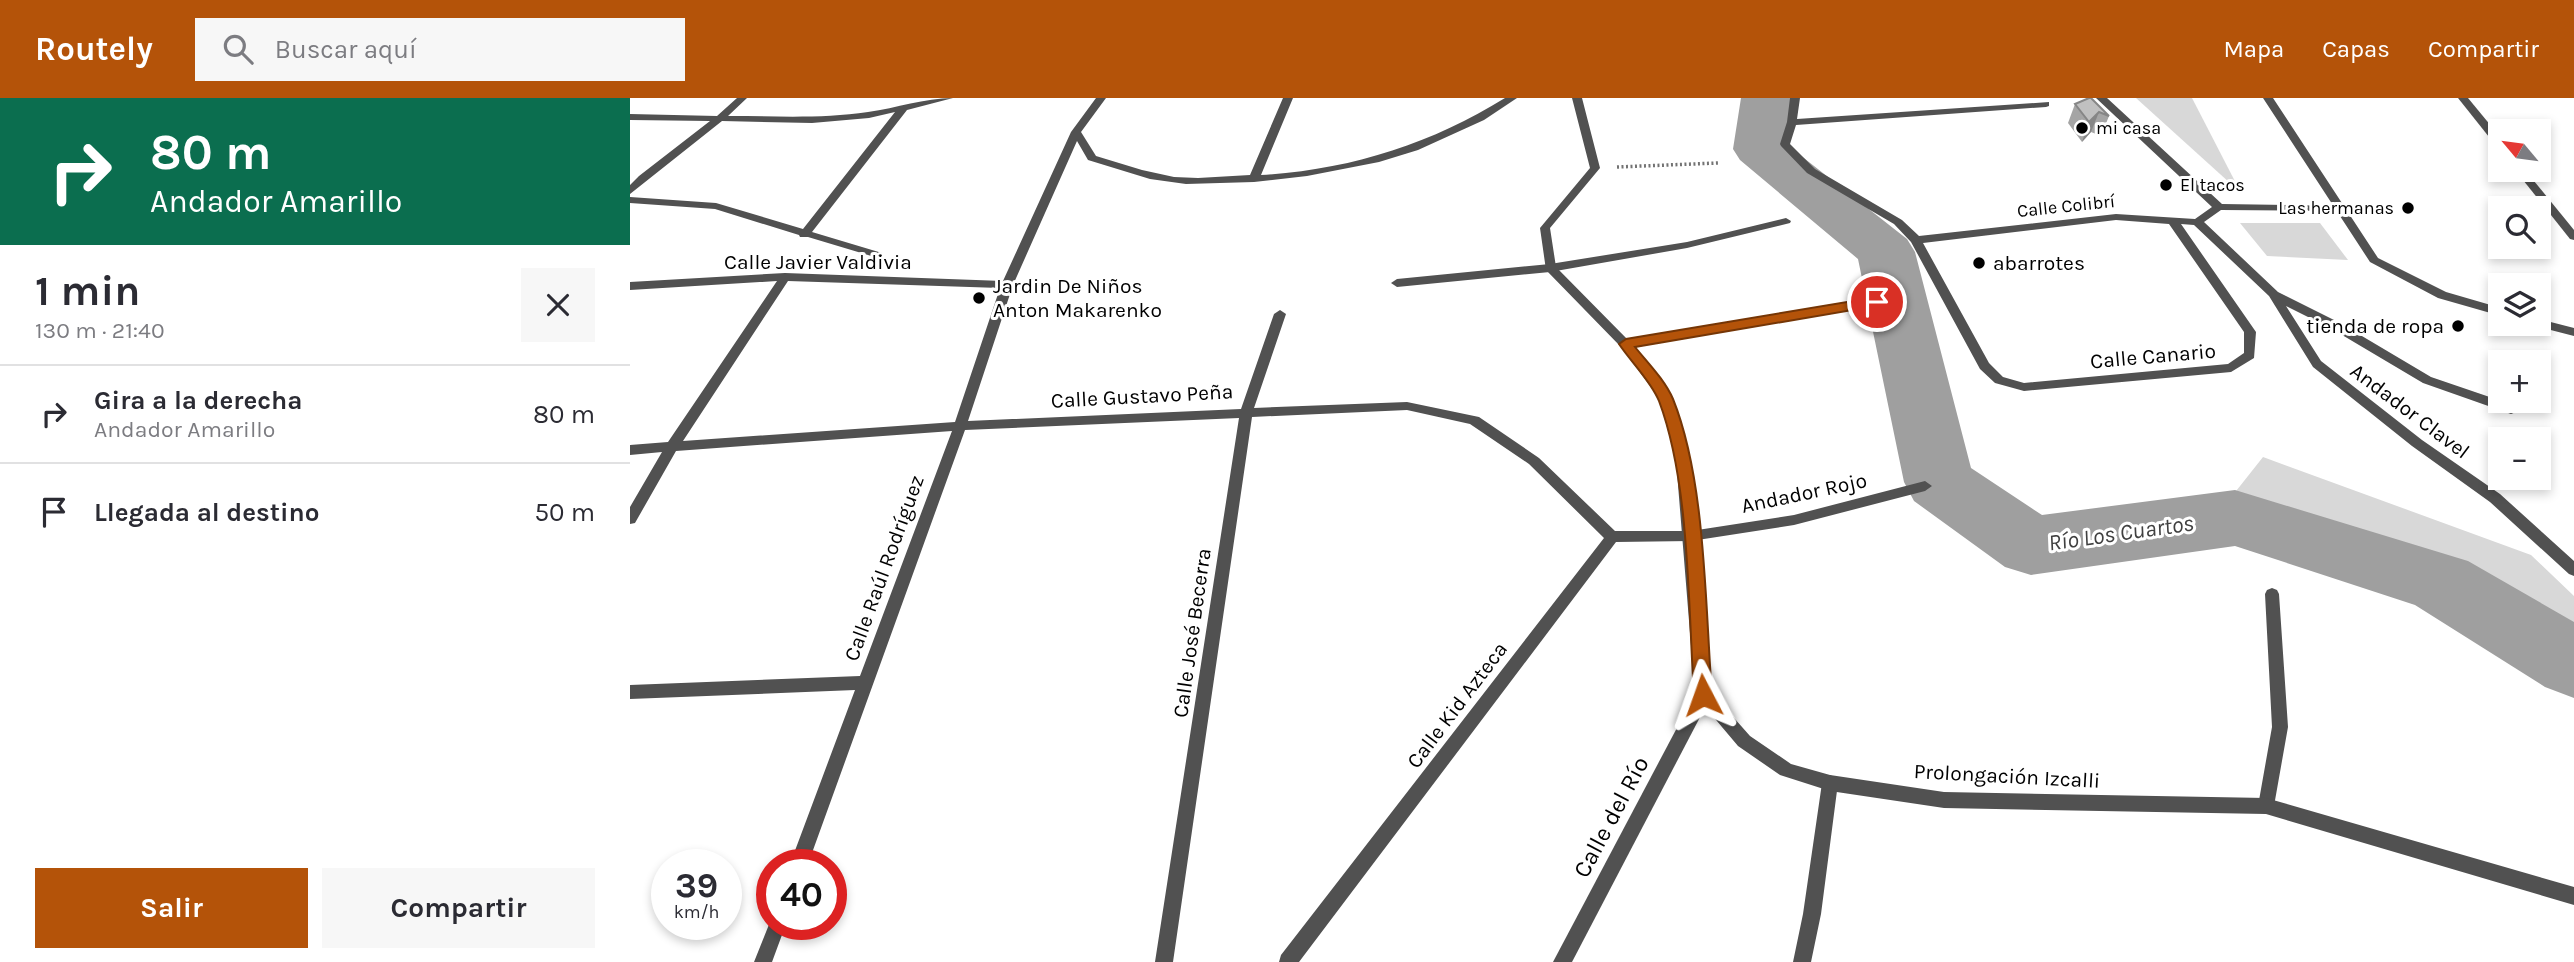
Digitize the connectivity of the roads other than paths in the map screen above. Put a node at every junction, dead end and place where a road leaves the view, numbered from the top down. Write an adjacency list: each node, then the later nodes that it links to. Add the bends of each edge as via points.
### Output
1 (742, 98): 14 (street)
2 (948, 98): 12 (street)
3 (1101, 98): 17 (street, Calle Raúl Rodríguez)
4 (1287, 98): 18 (street)
5 (1512, 98): 18 (street, via 1483,118 1428,144 1330,171)
6 (1577, 98): 31 (street, via 1595,168 1545,228)
7 (1795, 98): 15 (street)
8 (2101, 98): 22 (street)
9 (2268, 98): 23 (street)
10 (2463, 98): 16 (street)
11 (2046, 104): 15 (street)
12 (903, 108): 14 (street, via 812,120); 27 (street)
13 (630, 117): 14 (street)
14 (721, 120): 20 (street)
15 (1792, 122): 29 (street, via 1785,144 1811,171 1898,222)
16 (2488, 129)
17 (1076, 132): 18 (street, via 1092,158 1135,172 1185,181); 34 (street, Calle Raúl Rodríguez)
18 (1254, 179)
19 (2530, 182): 28 (street)
20 (630, 191)
21 (630, 200): 27 (street, via 716,206)
22 (2219, 207): 23 (street); 26 (street)
23 (2340, 208): 38 (street, via 2374,260 2442,295)
24 (1786, 221): 31 (street, via 1687,245)
25 (2173, 221): 26 (street, Calle Colibrí); 29 (street, Calle Colibrí, via 2116,217); 29 (street, Calle Canario, via 2250,332 2250,355 2231,368 2024,387 1999,380 1984,366)
26 (2197, 222): 36 (street, Andador Clavel)
27 (804, 235): 30 (street)
28 (2574, 237)
29 (1916, 240)
30 (878, 256)
31 (1550, 268): 33 (street); 42 (street)
32 (785, 277): 34 (street, Calle Javier Valdivia); 35 (street, Calle Javier Valdivia); 46 (street)
33 (1397, 283)
34 (1007, 285): 45 (street, Calle Raúl Rodríguez)
35 (630, 286)
36 (2273, 294): 43 (street, Andador Clavel, via 2427,380); 52 (street, Andador Clavel, via 2317,364 2495,498)
37 (1877, 302): 42 (street)
38 (2488, 308)
39 (1280, 314): 44 (street, Calle José Becerra)
40 (2551, 326): 41 (street)
41 (2574, 332)
42 (1626, 344): 50 (street, via 1665,397 1683,460)
43 (2488, 401)
44 (1245, 412): 45 (street, Calle Gustavo Peña); 51 (street, Calle Gustavo Peña, via 1406,406 1474,420 1534,461); 63 (street, Calle José Becerra)
45 (960, 426): 46 (street, Calle Gustavo Peña); 54 (street, Calle Raúl Rodríguez)
46 (671, 449): 47 (street, Calle Gustavo Peña); 49 (street)
47 (630, 450)
48 (1925, 486): 50 (street, Andador Rojo, via 1794,520)
49 (630, 519)
50 (1692, 536): 51 (street); 56 (street)
51 (1612, 537): 64 (street, Calle Kid Azteca)
52 (2574, 569)
53 (2272, 594): 58 (street, via 2280,727)
54 (866, 683): 55 (street); 59 (street, Calle Raúl Rodríguez)
55 (630, 692)
56 (1703, 695): 57 (street, Prolongación Izcalli, via 1744,741 1786,770); 65 (street, Calle del Río)
57 (1830, 783): 58 (street, Prolongación Izcalli, via 1944,800); 66 (street)
58 (2266, 806): 60 (street, Prolongación Izcalli)
59 (805, 849)
60 (2574, 896)
61 (771, 940): 62 (street)
62 (763, 962)
63 (1164, 962)
64 (1287, 962)
65 (1562, 962)
66 (1802, 962)

